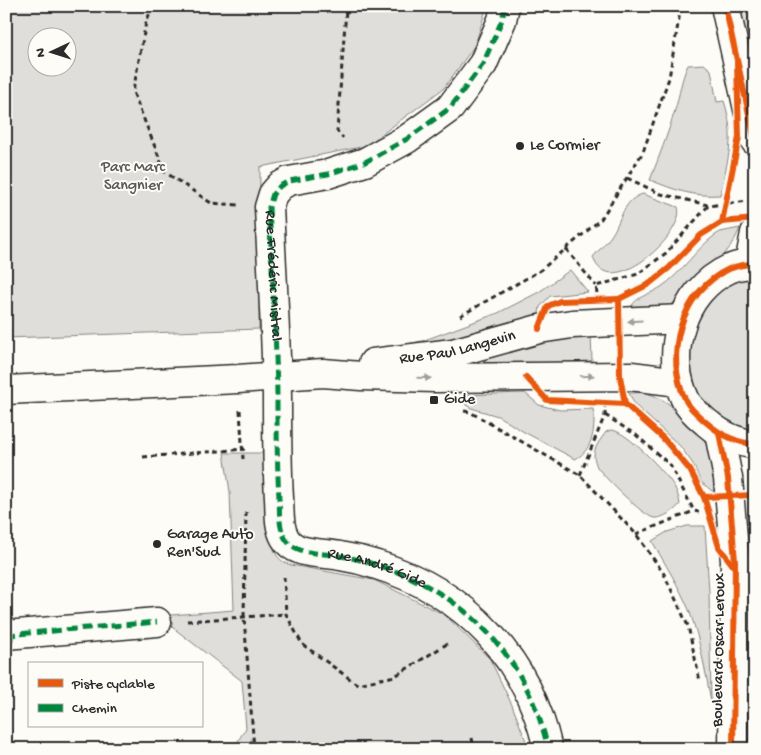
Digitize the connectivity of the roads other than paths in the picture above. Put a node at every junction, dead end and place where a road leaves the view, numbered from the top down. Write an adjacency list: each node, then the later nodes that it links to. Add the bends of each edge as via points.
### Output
1 (505, 6): 8 (street, Rue Frédéric Mistral, via 483,64 450,108 407,139 365,162 328,174 289,181 273,194 269,207)
2 (725, 6): 3 (street)
3 (755, 141)
4 (755, 233): 5 (street)
5 (752, 264): 6 (street, via 730,269 713,278 700,290)
6 (683, 319): 7 (street, Rue Paul Langevin, one-way to 7, via 572,324 539,329 453,353 359,364); 9 (street, via 675,358)
7 (323, 373): 8 (street, Rue Paul Langevin); 9 (street, Rue Paul Langevin, one-way to 9, via 435,378 620,376)
8 (276, 375): 10 (street, Rue Paul Langevin); 15 (street, Rue André Gide, via 280,526 285,539 303,551 359,560 413,578 447,597 480,624 507,654 528,687)
9 (679, 382): 11 (street, via 687,402)
10 (6, 390)
11 (719, 433): 12 (street, via 742,443); 16 (street, Boulevard Oscar Leroux, via 728,478 735,561)
12 (755, 444)
13 (157, 622): 14 (street)
14 (8, 643)
15 (548, 749)
16 (733, 749)

